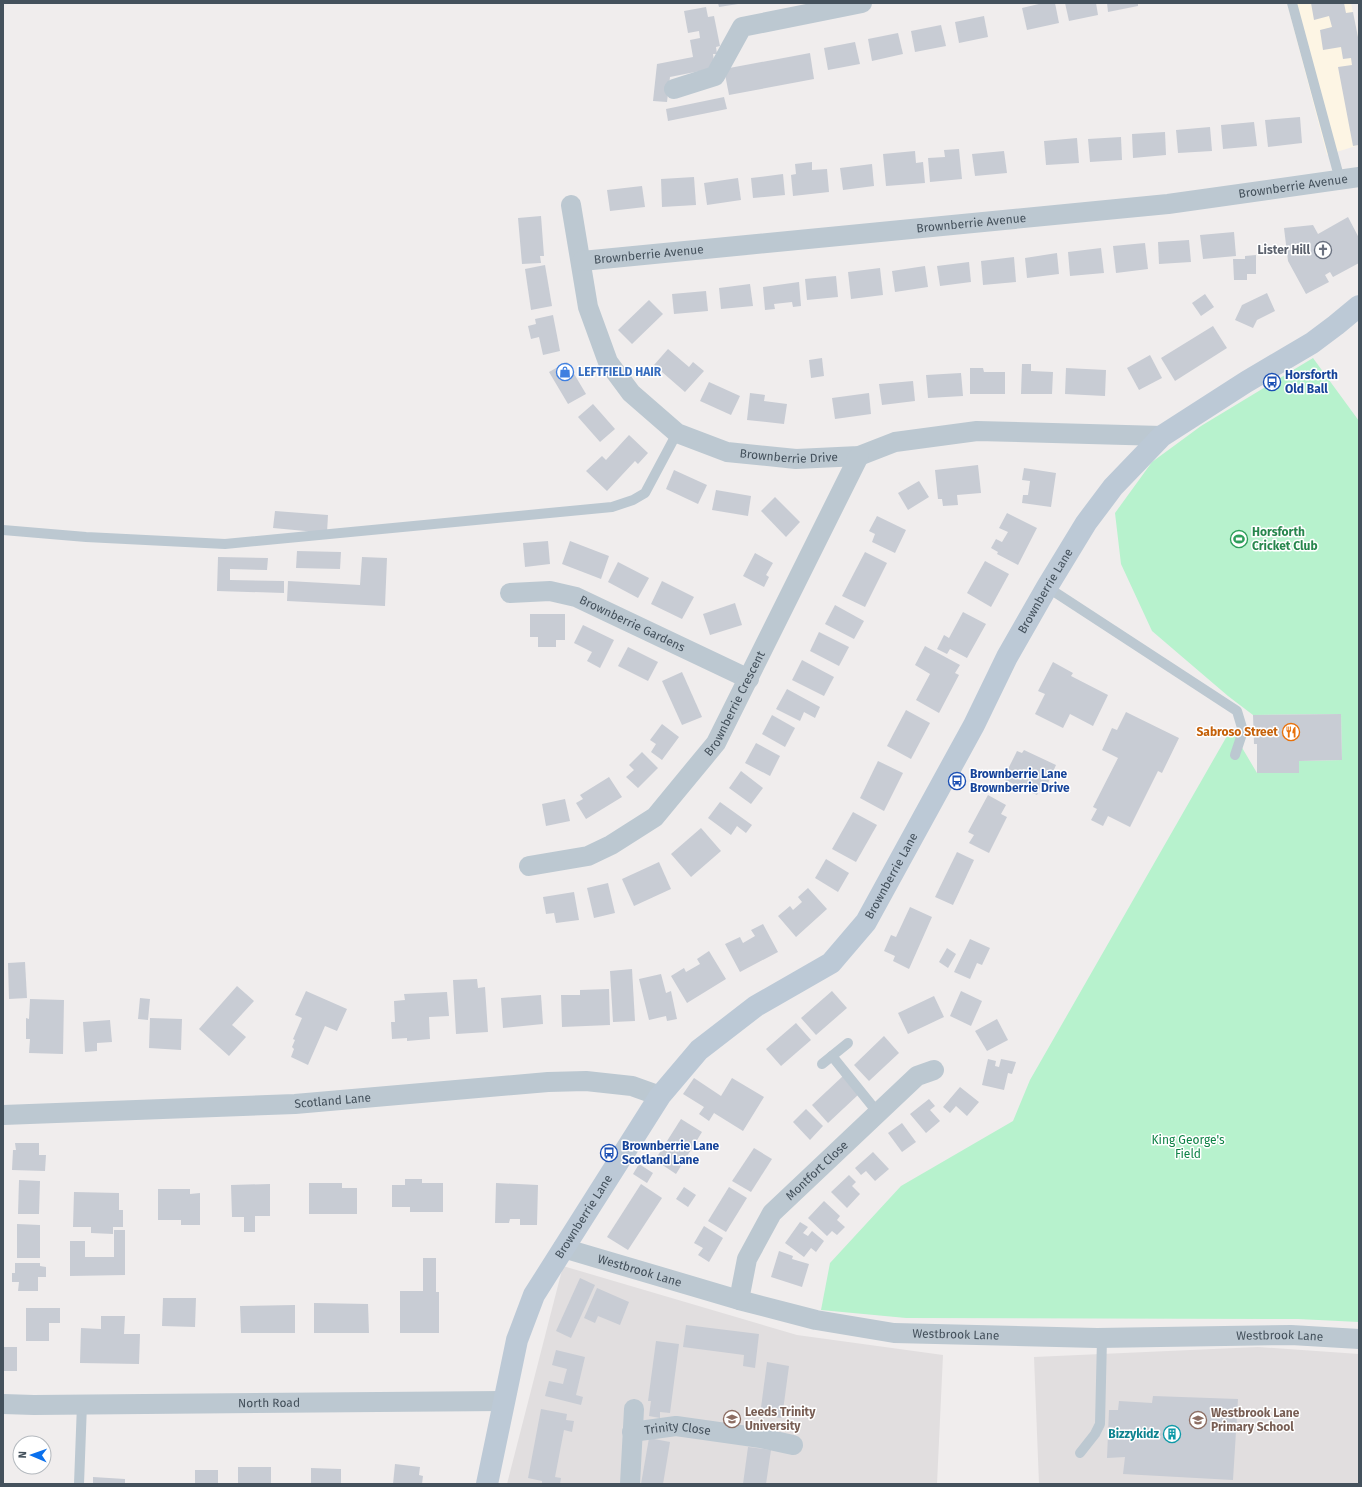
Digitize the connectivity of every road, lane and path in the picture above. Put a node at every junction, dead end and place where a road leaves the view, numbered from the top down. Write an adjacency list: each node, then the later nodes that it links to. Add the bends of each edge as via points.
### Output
1 (862, 3): 3 (street, via 742,27 715,76)
2 (1292, 3): 4 (lane)
3 (674, 89)
4 (1350, 179): 6 (street, Brownberrie Avenue, via 1168,204)
5 (571, 205): 6 (street, Brownberrie Drive)
6 (582, 261): 8 (street, Brownberrie Drive, via 588,307 608,362 631,393)
7 (1359, 306): 9 (street, Brownberrie Lane, via 1312,343)
8 (677, 433): 10 (street, Brownberrie Drive, via 726,452 796,459); 11 (lane, via 645,492 633,500 612,507 225,544)
9 (1162, 436): 10 (street, Brownberrie Drive, via 977,431 896,442); 12 (street, Brownberrie Lane, via 1113,487 1086,523)
10 (859, 456): 14 (street, Brownberrie Crescent)
11 (3, 530)
12 (1047, 587): 15 (lane, via 1237,711 1243,731); 21 (street, Brownberrie Lane, via 866,922 831,963 756,1006 699,1050)
13 (510, 593): 14 (street, Brownberrie Gardens, via 550,592 576,597)
14 (749, 679): 16 (street, Brownberrie Crescent, via 716,743 655,817 611,845 588,856)
15 (1236, 755)
16 (529, 866)
17 (848, 1043): 18 (lane)
18 (832, 1056): 19 (lane); 22 (lane)
19 (822, 1064)
20 (934, 1070): 22 (street, Montfort Close, via 917,1076)
21 (660, 1096): 23 (street, Scotland Lane, via 632,1086 586,1081 548,1082 295,1104); 24 (street, Brownberrie Lane)
22 (878, 1113): 25 (street, Montfort Close, via 772,1213 747,1259)
23 (3, 1115)
24 (563, 1248): 25 (street, Westbrook Lane); 28 (street, Brownberrie Lane, via 534,1295 517,1340)
25 (739, 1300): 26 (street, Westbrook Lane, via 816,1320 894,1333)
26 (1102, 1338): 27 (street, Westbrook Lane, via 1291,1335); 34 (lane, via 1100,1424 1096,1434)
27 (1359, 1339)
28 (503, 1401): 30 (street, North Road); 36 (street, Brownberrie Lane)
29 (3, 1404): 30 (street, North Road)
30 (82, 1404): 35 (lane)
31 (634, 1409): 32 (street, Trinity Close)
32 (632, 1432): 33 (street, Trinity Close, via 676,1426); 37 (street, Trinity Close)
33 (793, 1445)
34 (1080, 1454)
35 (80, 1484)
36 (487, 1484)
37 (630, 1484)

